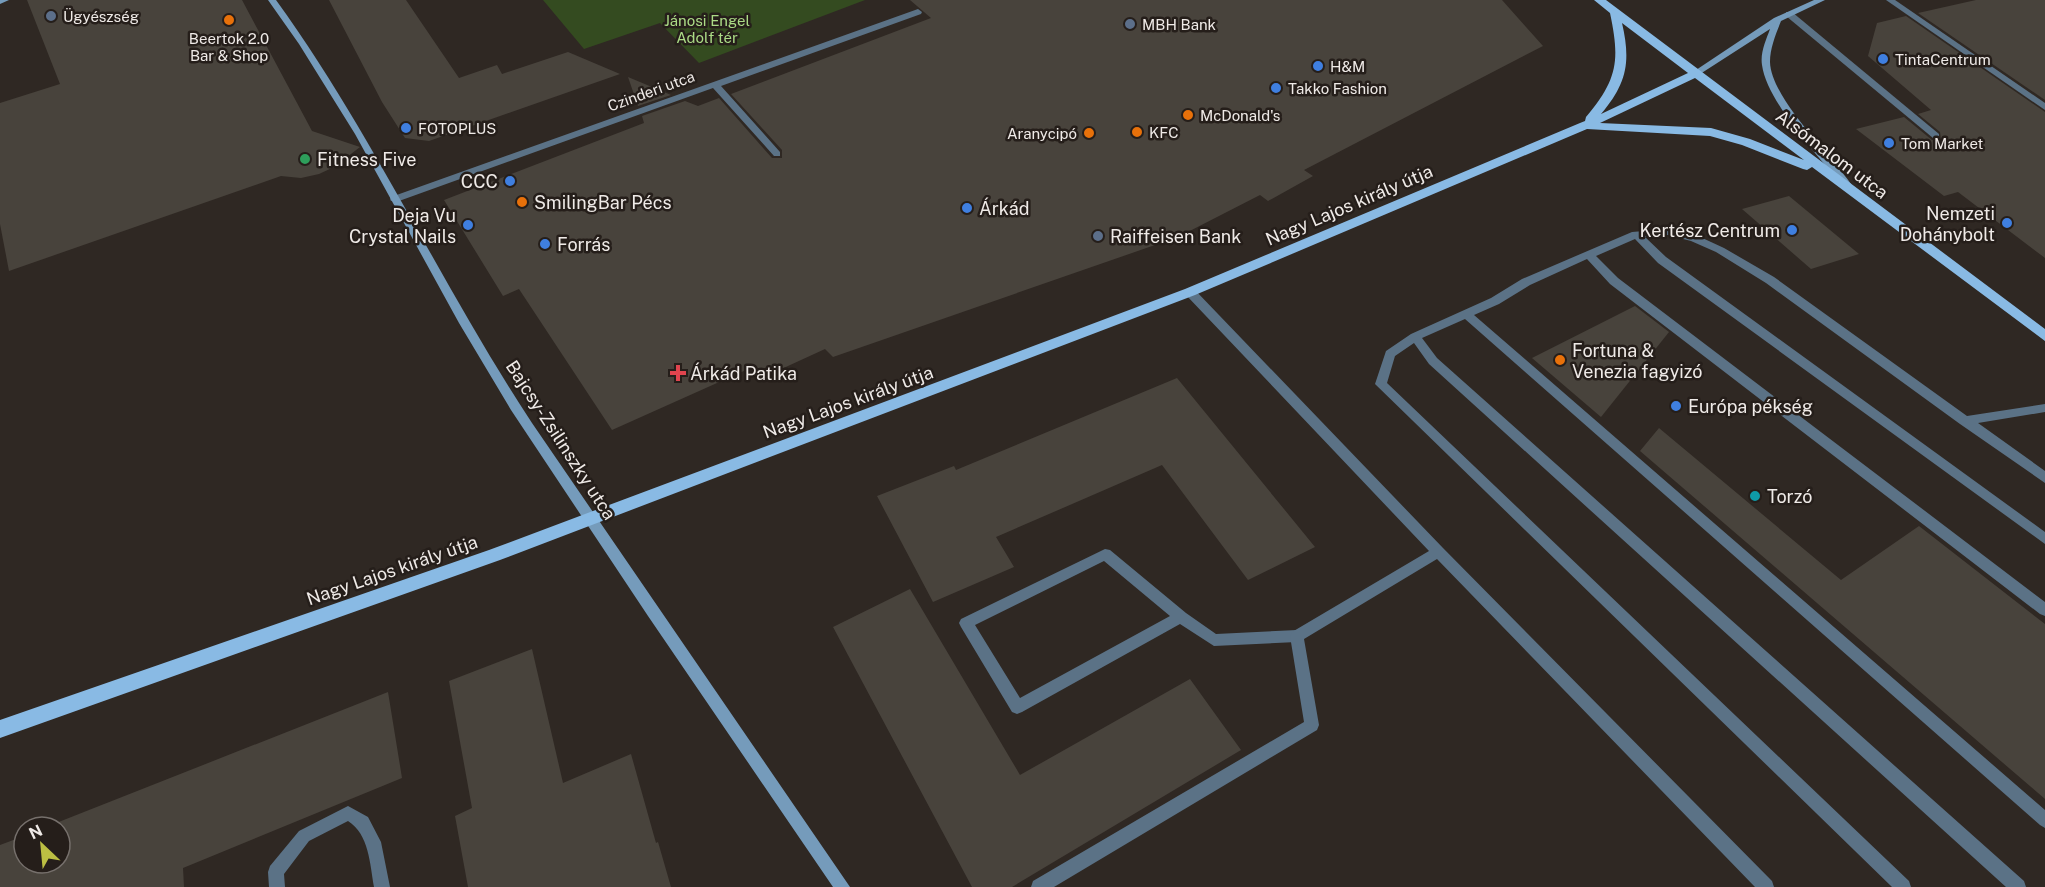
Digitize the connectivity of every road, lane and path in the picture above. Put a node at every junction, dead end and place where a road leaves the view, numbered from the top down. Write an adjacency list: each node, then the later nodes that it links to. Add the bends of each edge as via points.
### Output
1 (6, 0): 6 (street)
2 (272, 0): 18 (street, Bajcsy-Zsilinszky utca, via 303,42)
3 (1599, 0): 8 (main road, Alsómalom utca)
4 (1821, 0): 9 (street)
5 (1890, 0): 13 (street)
6 (0, 2)
7 (918, 12): 12 (street, Czinderi utca)
8 (1615, 13): 11 (main road, Alsómalom utca); 14 (main road, via 1623,47 1621,70 1611,96)
9 (1789, 14): 10 (street); 15 (street)
10 (1777, 20): 11 (street); 17 (street, via 1766,64 1774,88)
11 (1694, 74): 14 (main road, Nagy Lajos király útja); 17 (main road, Alsómalom utca)
12 (715, 85): 16 (street); 18 (street, Czinderi utca)
13 (2045, 107)
14 (1584, 126): 17 (main road, via 1711,132 1795,159); 21 (main road, Nagy Lajos király útja)
15 (1936, 136)
16 (777, 154)
17 (1847, 187): 23 (main road, Alsómalom utca)
18 (395, 199): 28 (street, Bajcsy-Zsilinszky utca, via 490,366)
19 (1636, 234): 20 (street); 26 (street, via 1668,232 1720,250 1770,280); 29 (street, via 1662,260)
20 (1589, 255): 22 (street); 31 (street, via 1614,281)
21 (1190, 292): 28 (main road, Nagy Lajos király útja); 30 (street)
22 (1465, 313): 24 (street); 35 (street)
23 (2045, 336)
24 (1415, 337): 41 (street, via 1390,354 1381,384); 42 (street, via 1433,361)
25 (2045, 408): 26 (street)
26 (1964, 421): 27 (street)
27 (2045, 478)
28 (589, 519): 34 (main road, Nagy Lajos király útja); 38 (street, Bajcsy-Zsilinszky utca)
29 (2045, 539)
30 (1437, 552): 33 (street); 40 (street)
31 (2045, 610)
32 (1181, 617): 32 (street, via 1017,707 966,623 1105,554); 33 (street, via 1214,640)
33 (1297, 636): 39 (street, via 1312,725)
34 (0, 729)
35 (2045, 820)
36 (277, 887): 37 (street, via 276,872 304,836 348,813 363,822 373,842)
37 (382, 887)
38 (843, 887)
39 (1039, 887)
40 (1766, 887)
41 (1903, 887)
42 (2018, 887)

